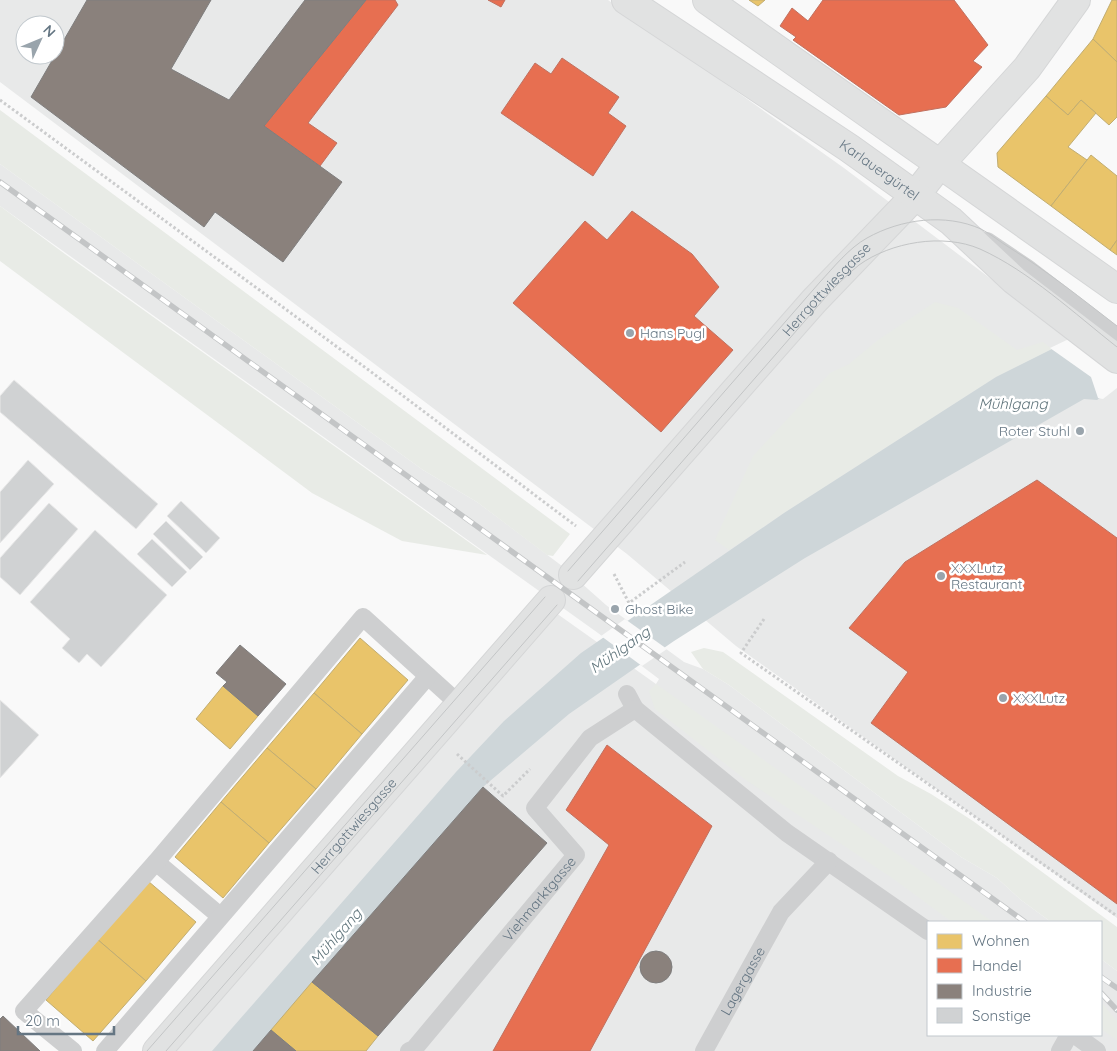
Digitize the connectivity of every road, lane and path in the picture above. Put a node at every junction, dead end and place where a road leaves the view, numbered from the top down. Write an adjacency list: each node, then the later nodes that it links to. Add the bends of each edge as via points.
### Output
1 (626, 0): 6 (main road, Karlauergürtel, via 850,148)
2 (707, 0): 5 (main road)
3 (1076, 0): 5 (main road, Herrgottwiesgasse, via 1027,68)
4 (0, 100): 11 (path)
5 (940, 164): 6 (main road, Herrgottwiesgasse); 7 (main road)
6 (915, 196): 8 (main road, Karlauergürtel, via 951,221 1014,280); 14 (main road, Herrgottwiesgasse, via 814,301)
7 (1117, 289)
8 (1084, 323): 9 (lane); 10 (main road, Karlauergürtel)
9 (1117, 337)
10 (1117, 359)
11 (578, 528)
12 (686, 562): 13 (path, via 629,603)
13 (609, 567)
14 (573, 575)
15 (551, 600): 18 (main road, Herrgottwiesgasse)
16 (764, 619): 24 (path, via 741,653)
17 (428, 676): 18 (lane); 22 (lane, via 363,618); 23 (lane)
18 (451, 697): 30 (main road, Herrgottwiesgasse)
19 (459, 756): 20 (path, via 503,796)
20 (535, 764)
21 (829, 861): 25 (lane, Viehmarktgasse); 31 (lane, Viehmarktgasse, via 787,833 631,702 590,738 535,808 576,855 414,1049); 32 (lane, Lagergasse, via 782,912)
22 (156, 862): 23 (lane); 28 (lane, via 24,1011)
23 (220, 916): 29 (lane)
24 (1117, 916)
25 (927, 930)
26 (1068, 1036): 33 (lane)
27 (1076, 1036): 34 (lane)
28 (74, 1051)
29 (105, 1051)
30 (156, 1051)
31 (409, 1051)
32 (704, 1051)
33 (1060, 1051)
34 (1097, 1051)

